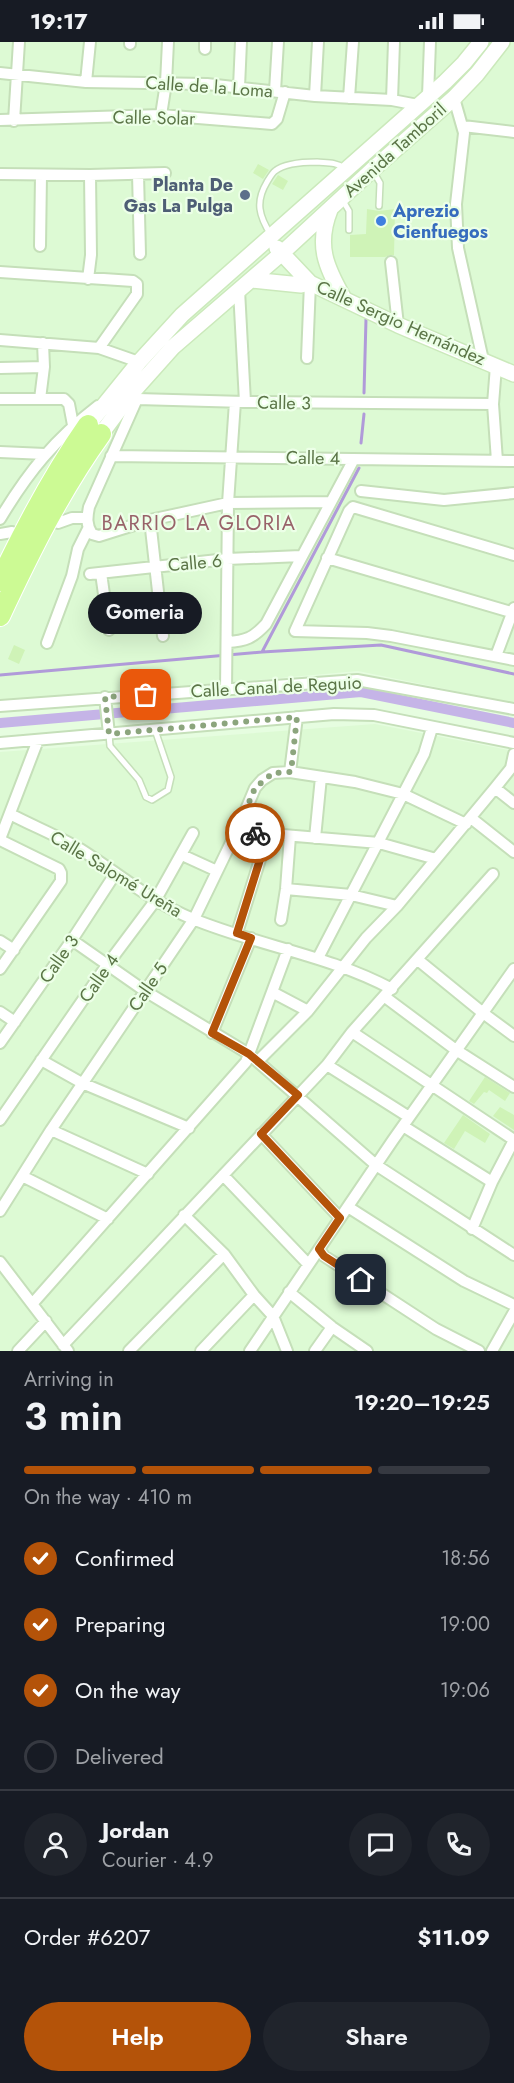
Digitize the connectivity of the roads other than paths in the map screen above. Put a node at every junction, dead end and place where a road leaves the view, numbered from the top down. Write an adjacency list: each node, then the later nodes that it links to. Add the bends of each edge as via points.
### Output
1 (19, 42): 13 (street)
2 (90, 42): 14 (street)
3 (168, 42): 15 (street)
4 (241, 42): 16 (street)
5 (278, 42): 17 (street)
6 (318, 42): 18 (street)
7 (353, 42): 19 (street)
8 (394, 42): 21 (street)
9 (430, 42): 22 (street)
10 (480, 42): 22 (main road, Avenida Tamboril, via 464,63)
11 (498, 43): 20 (main road, Avenida Tamboril)
12 (0, 73): 13 (street, Calle de la Loma)
13 (16, 75): 14 (street, Calle de la Loma); 25 (street)
14 (86, 82): 15 (street, Calle de la Loma)
15 (166, 83): 16 (street, Calle de la Loma); 23 (street)
16 (238, 87): 17 (street, Calle de la Loma)
17 (280, 91): 18 (street, Calle de la Loma); 23 (street, Calle Solar, via 277,119 272,124)
18 (315, 96): 19 (street, Calle de la Loma)
19 (349, 98): 21 (street, Calle de la Loma)
20 (454, 98): 26 (street); 29 (main road, Avenida Tamboril)
21 (392, 100): 22 (street, Calle de la Loma)
22 (423, 100): 28 (main road, Avenida Tamboril)
23 (161, 115): 25 (street, Calle Solar)
24 (0, 120): 25 (street, Calle Solar)
25 (14, 121)
26 (463, 126): 27 (street); 54 (street, via 456,204 458,248)
27 (514, 132)
28 (345, 169): 38 (main road, Avenida Tamboril); 38 (lane, via 338,164 312,162 274,171 258,201)
29 (372, 170): 35 (main road, Avenida Tamboril); 36 (lane, via 380,183)
30 (165, 173): 32 (street)
31 (0, 174): 33 (street)
32 (138, 174): 34 (street); 41 (street)
33 (41, 175): 34 (street); 39 (street)
34 (90, 176): 44 (street)
35 (336, 203): 37 (lane, via 349,211); 40 (main road, Avenida Tamboril); 47 (main road, via 325,223 324,257)
36 (380, 206)
37 (349, 230)
38 (270, 237): 40 (main road, Calle Sergio Hernández); 53 (main road, Avenida Tamboril, via 182,315)
39 (40, 246)
40 (282, 253): 45 (main road, Calle Sergio Hernández); 46 (main road, Avenida Tamboril)
41 (140, 254)
42 (391, 262): 48 (street)
43 (0, 272): 44 (street)
44 (88, 279): 51 (street, via 137,284 137,294)
45 (310, 283): 46 (main road); 47 (main road, Calle Sergio Hernández); 52 (street)
46 (245, 285): 58 (main road, Avenida Tamboril, via 172,347); 61 (street)
47 (343, 297): 48 (main road, Calle Sergio Hernández)
48 (398, 325): 54 (main road, Calle Sergio Hernández)
49 (0, 340): 50 (street)
50 (43, 343): 51 (street); 55 (street)
51 (99, 348): 53 (street)
52 (307, 358)
53 (139, 362): 63 (main road, Avenida Tamboril)
54 (489, 363): 57 (main road, Calle Sergio Hernández); 62 (street)
55 (44, 367): 56 (street); 60 (street)
56 (0, 368)
57 (514, 374)
58 (134, 397): 61 (street, Calle 3); 63 (main road, Avenida Tamboril); 66 (street)
59 (0, 399): 60 (street)
60 (40, 399): 63 (street, via 64,399)
61 (240, 402): 62 (street, Calle 3); 67 (street)
62 (493, 404): 69 (street)
63 (87, 428): 65 (street); 86 (highway, via 46,488); 88 (highway, via 59,497)
64 (0, 452): 65 (street)
65 (45, 453): 75 (street)
66 (111, 456): 67 (street, Calle 4); 78 (street, via 89,507)
67 (232, 457): 68 (street, Calle 4); 74 (street)
68 (354, 459): 69 (street, Calle 4); 73 (street)
69 (497, 461): 70 (street, Calle 4)
70 (514, 461)
71 (361, 491): 72 (street, via 444,500)
72 (514, 493)
73 (331, 502): 74 (street); 82 (street)
74 (228, 503): 76 (street); 84 (street)
75 (0, 519)
76 (150, 519): 78 (street, via 99,536 92,534); 85 (street)
77 (58, 523): 78 (street, via 72,518)
78 (88, 524): 91 (street)
79 (12, 532): 80 (street)
80 (0, 534)
81 (514, 555): 83 (street, via 353,507)
82 (301, 556): 84 (street, Calle 6); 92 (street, via 266,624 254,636)
83 (327, 558): 87 (street); 93 (street, via 296,632 385,635)
84 (227, 559): 85 (street, Calle 6); 92 (street)
85 (155, 566): 89 (street, Calle 6, via 95,574); 90 (street)
86 (0, 581)
87 (513, 611): 93 (street)
88 (0, 616)
89 (109, 630)
90 (163, 636)
91 (47, 643)
92 (227, 646): 95 (street)
93 (496, 656): 94 (street)
94 (514, 660)
95 (226, 690): 96 (street, Calle Canal de Reguio); 98 (street, Calle Canal de Reguio, via 362,680)
96 (106, 702): 97 (street, Calle Canal de Reguio); 102 (street)
97 (0, 706)
98 (514, 709)
99 (297, 717): 100 (street, Calle Canal de Reguio, via 374,715); 101 (street, Calle Canal de Reguio); 107 (street)
100 (432, 728): 105 (street, Calle Canal de Reguio); 110 (street, via 424,754)
101 (155, 730): 102 (street, Calle Canal de Reguio); 102 (lane, via 171,777 168,790 152,800 110,746)
102 (109, 731): 103 (street, Calle Canal de Reguio)
103 (38, 740): 104 (street, Calle Canal de Reguio); 112 (street)
104 (0, 743)
105 (514, 743)
106 (514, 754): 109 (street, via 511,768)
107 (291, 772): 108 (street); 114 (street, Calle 5, via 273,773 255,788)
108 (321, 777): 110 (street); 118 (street)
109 (495, 788): 111 (street); 113 (street)
110 (403, 794): 113 (street); 120 (street)
111 (514, 803)
112 (10, 814): 119 (street); 125 (street, Calle Salomé Ureña, via 78,848)
113 (468, 821): 121 (street); 123 (street)
114 (237, 831): 116 (street); 124 (street, Calle 5)
115 (193, 833): 122 (street, Calle 4)
116 (268, 834): 117 (street); 133 (street)
117 (290, 836): 118 (street); 127 (street)
118 (315, 838): 120 (street)
119 (0, 840): 138 (street, via 62,873 61,881)
120 (379, 843): 123 (street); 128 (street)
121 (514, 852)
122 (182, 855): 124 (street); 129 (street, Calle 4)
123 (436, 859): 130 (street)
124 (217, 871): 131 (street, Calle 5)
125 (115, 874): 129 (street, Calle Salomé Ureña); 135 (street, Calle 3)
126 (494, 874): 140 (street)
127 (286, 889): 128 (street); 132 (street)
128 (351, 894): 130 (street); 139 (street)
129 (155, 901): 131 (street, Calle Salomé Ureña); 141 (street, Calle 4)
130 (397, 906): 142 (street)
131 (194, 919): 133 (street, Calle Salomé Ureña); 145 (street, Calle 5)
132 (281, 920)
133 (237, 933): 134 (street, Calle Salomé Ureña)
134 (251, 938): 137 (street, Calle Salomé Ureña); 153 (street)
135 (72, 940): 141 (street); 151 (street, Calle 3)
136 (0, 941): 138 (street)
137 (288, 949): 139 (street, Calle Salomé Ureña); 146 (street)
138 (14, 950): 143 (street)
139 (318, 957): 142 (street, Calle Salomé Ureña)
140 (418, 960): 147 (street); 150 (street)
141 (107, 965): 145 (street); 158 (street, Calle 4)
142 (343, 967): 147 (street, Calle Salomé Ureña, via 369,977); 148 (street)
143 (0, 969)
144 (514, 969): 150 (street)
145 (145, 991): 153 (street); 160 (street, Calle 5)
146 (272, 992): 148 (street); 157 (street)
147 (388, 993): 152 (street); 156 (street, Calle Salomé Ureña)
148 (308, 1011): 157 (street)
149 (0, 1012): 151 (street)
150 (483, 1013): 154 (street); 156 (street)
151 (15, 1022): 155 (street, Calle 3)
152 (352, 1032): 159 (street); 161 (street)
153 (212, 1033): 157 (street)
154 (514, 1036)
155 (0, 1042)
156 (456, 1050): 161 (street); 162 (street, Calle Salomé Ureña)
157 (254, 1058): 163 (street); 166 (street, via 246,1062)
158 (41, 1060): 160 (street); 164 (street, Calle 4)
159 (327, 1065): 163 (street); 165 (street)
160 (82, 1083): 166 (street); 167 (street, Calle 5)
161 (433, 1084): 165 (street); 169 (street)
162 (514, 1086)
163 (298, 1095): 168 (street); 170 (street)
164 (0, 1120)
165 (406, 1121): 170 (street); 174 (street)
166 (189, 1128): 171 (street)
167 (51, 1130): 171 (street); 173 (street, Calle 5)
168 (261, 1134): 172 (street); 178 (street)
169 (514, 1140): 174 (street)
170 (376, 1165): 175 (street); 180 (street)
171 (148, 1174): 179 (street)
172 (223, 1174): 177 (street); 185 (street)
173 (22, 1176): 176 (street, Calle 5); 179 (street)
174 (492, 1182): 180 (street)
175 (348, 1207): 178 (street); 189 (street, via 464,1281)
176 (0, 1211)
177 (184, 1215): 182 (street); 194 (street)
178 (340, 1218): 181 (street)
179 (108, 1219): 188 (street)
180 (472, 1229): 183 (street)
181 (319, 1249): 185 (street); 202 (street, via 418,1317)
182 (224, 1254): 187 (street); 196 (street)
183 (514, 1256)
184 (0, 1262): 188 (street)
185 (308, 1264): 186 (street)
186 (289, 1292): 191 (street); 193 (street)
187 (254, 1295): 191 (street); 197 (street)
188 (33, 1303): 192 (street)
189 (514, 1305)
190 (514, 1312): 203 (street)
191 (273, 1316): 198 (street); 199 (street)
192 (46, 1321): 194 (street); 195 (street)
193 (332, 1327): 200 (street); 201 (street)
194 (65, 1348)
195 (18, 1351)
196 (129, 1351)
197 (201, 1351)
198 (250, 1351)
199 (287, 1351)
200 (315, 1351)
201 (367, 1351)
202 (479, 1351)
203 (492, 1351)

